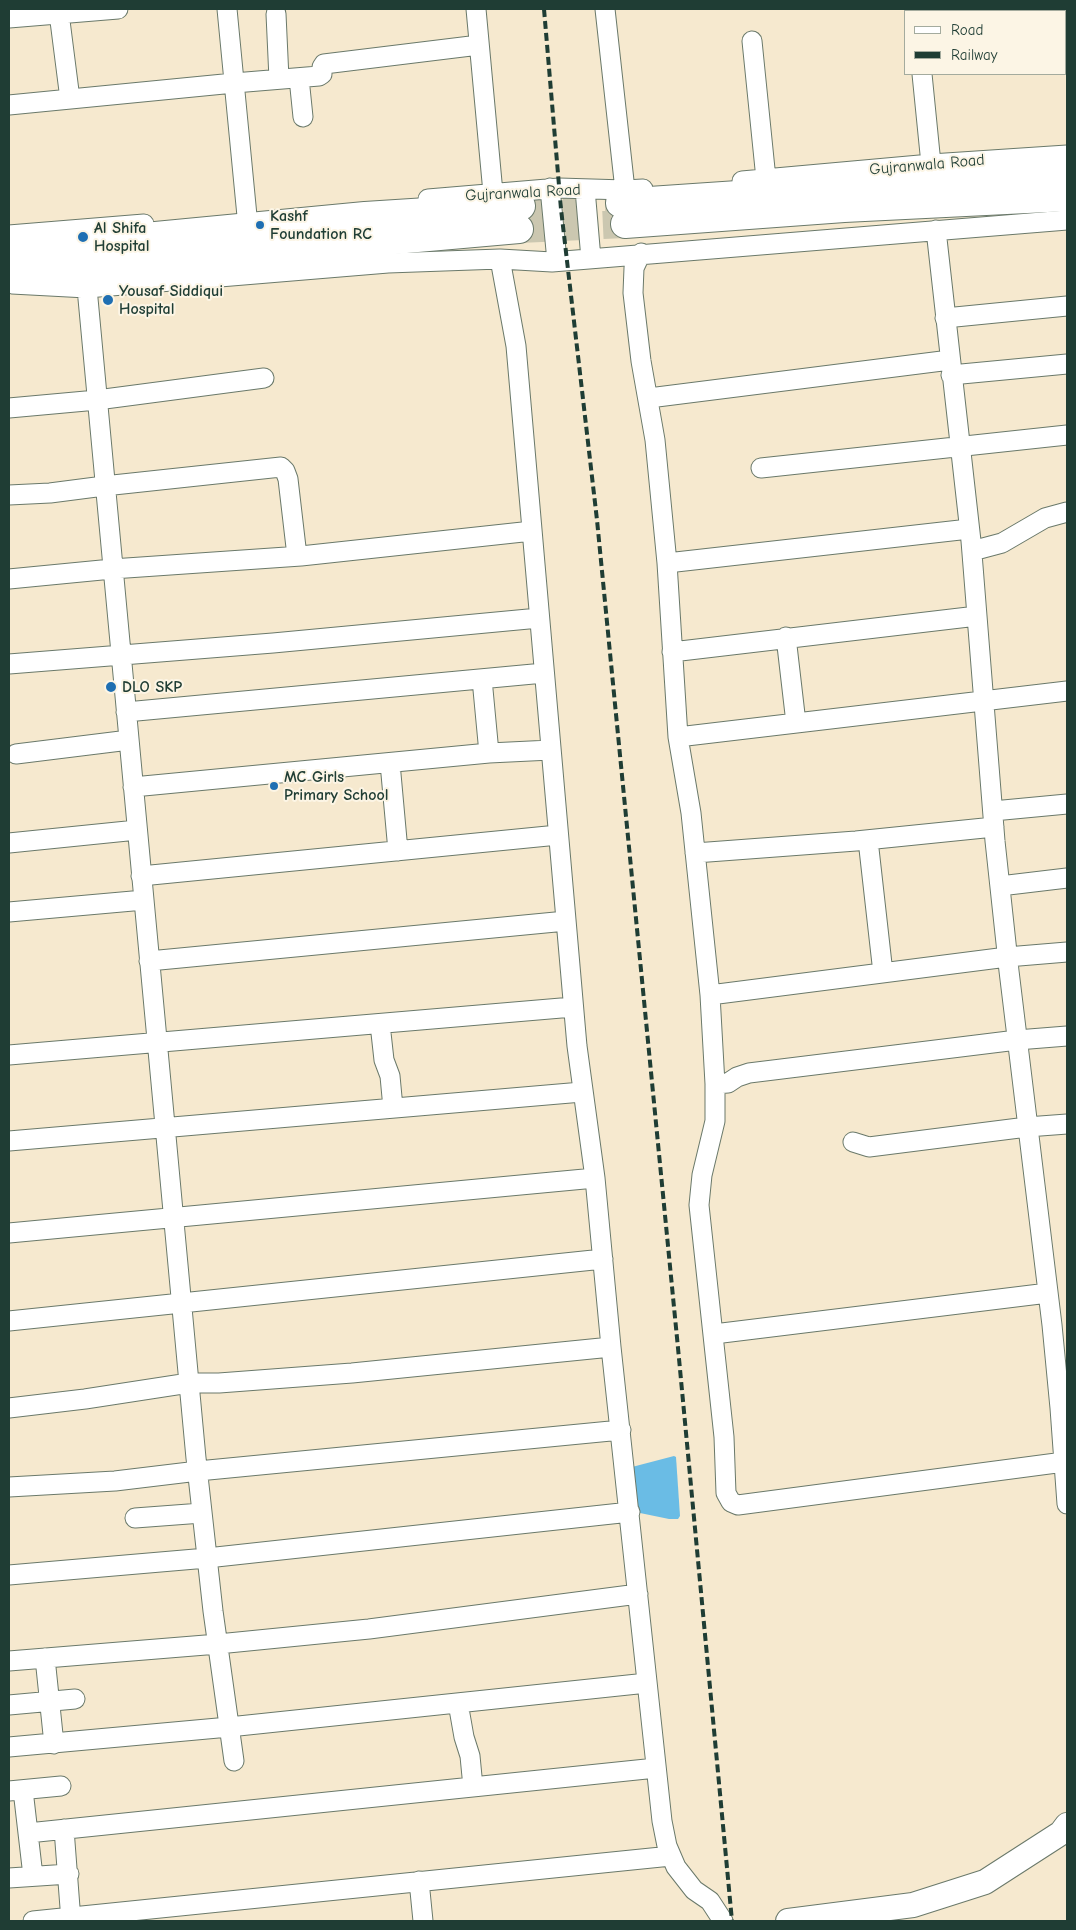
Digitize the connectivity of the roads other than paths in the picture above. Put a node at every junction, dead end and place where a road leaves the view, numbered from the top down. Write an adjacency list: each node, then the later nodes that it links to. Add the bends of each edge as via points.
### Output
1 (118, 9): 5 (street)
2 (227, 9): 13 (street)
3 (476, 9): 9 (street)
4 (605, 9): 25 (street)
5 (60, 13): 7 (street); 14 (street)
6 (276, 14): 12 (street)
7 (9, 18)
8 (752, 41): 20 (street)
9 (479, 45): 11 (street, via 324,64 321,76); 23 (street)
10 (922, 75): 18 (street)
11 (299, 78): 12 (street); 16 (street)
12 (279, 79): 13 (street)
13 (234, 82): 14 (street); 26 (street)
14 (70, 98): 15 (street)
15 (9, 105)
16 (303, 117)
17 (1067, 155): 18 (street, Gujranwala Road)
18 (931, 164): 20 (street, Gujranwala Road)
19 (1067, 173): 25 (highway, Gujranwala Road, via 943,178)
20 (766, 179): 25 (street, Gujranwala Road)
21 (550, 188): 22 (street, Gujranwala Road); 23 (street, Gujranwala Road); 34 (street)
22 (585, 189): 25 (street, Gujranwala Road); 33 (street)
23 (493, 193): 26 (street, Gujranwala Road)
24 (1067, 197): 25 (highway, Gujranwala Road, via 853,208)
25 (624, 206)
26 (247, 216): 29 (street, Gujranwala Road)
27 (1067, 220): 28 (street)
28 (936, 230): 31 (street); 39 (street)
29 (9, 235)
30 (9, 250): 35 (highway, Gujranwala Road, via 365,216 520,218 488,231)
31 (640, 253): 33 (street); 43 (street, via 634,268 633,293)
32 (500, 258): 34 (street); 37 (street, via 388,263); 53 (street, via 516,346)
33 (591, 259): 34 (street)
34 (557, 261)
35 (9, 274)
36 (9, 284): 37 (street)
37 (87, 288): 44 (street)
38 (1067, 306): 39 (street)
39 (945, 318): 41 (street)
40 (1067, 364): 41 (street)
41 (951, 368): 43 (street); 47 (street)
42 (264, 378): 44 (street)
43 (649, 398): 56 (street)
44 (97, 400): 45 (street); 49 (street)
45 (9, 408)
46 (1067, 435): 47 (street)
47 (960, 447): 48 (street); 52 (street)
48 (761, 468)
49 (104, 486): 50 (street); 55 (street, via 281,468 288,478); 57 (street)
50 (9, 495)
51 (1067, 512): 54 (street, via 1045,518 1002,543)
52 (969, 529): 54 (street); 56 (street)
53 (532, 531): 55 (street); 60 (street)
54 (972, 551): 59 (street)
55 (297, 556): 57 (street)
56 (667, 563): 62 (street)
57 (112, 569): 58 (street); 63 (street)
58 (9, 579)
59 (977, 616): 61 (street); 68 (street)
60 (540, 618): 63 (street); 65 (street)
61 (786, 638): 62 (street); 70 (street)
62 (672, 652): 71 (street)
63 (120, 655): 64 (street); 69 (street)
64 (9, 664)
65 (544, 673): 66 (street); 73 (street)
66 (482, 679): 69 (street); 74 (street)
67 (1067, 691): 68 (street)
68 (985, 700): 70 (street); 79 (street)
69 (126, 712): 72 (street)
70 (796, 723): 71 (street)
71 (678, 738): 85 (street, via 689,791)
72 (129, 740): 75 (street); 77 (street)
73 (551, 750): 74 (street); 81 (street)
74 (489, 753): 76 (street)
75 (16, 754)
76 (390, 763): 77 (street); 84 (street)
77 (133, 787): 80 (street)
78 (1067, 804): 79 (street)
79 (994, 819): 82 (street); 88 (street)
80 (137, 830): 83 (street); 86 (street)
81 (558, 835): 84 (street); 91 (street)
82 (868, 840): 85 (street); 95 (street)
83 (9, 843)
84 (398, 851): 86 (street)
85 (695, 853): 96 (street)
86 (141, 876): 89 (street)
87 (1067, 878): 88 (street)
88 (1000, 886): 93 (street)
89 (144, 900): 90 (street); 94 (street)
90 (9, 912)
91 (566, 921): 94 (street); 97 (street)
92 (1067, 952): 93 (street)
93 (1008, 957): 95 (street); 100 (street)
94 (149, 961): 101 (street)
95 (882, 973): 96 (street)
96 (710, 995): 103 (street)
97 (573, 1007): 98 (street); 104 (street)
98 (380, 1024): 101 (street); 105 (street)
99 (1067, 1036): 100 (street)
100 (1017, 1040): 103 (street, via 749,1073 728,1083); 107 (street)
101 (157, 1043): 102 (street); 108 (street)
102 (9, 1055)
103 (715, 1084): 118 (street, via 715,1121 702,1175 699,1205)
104 (582, 1092): 105 (street); 111 (street)
105 (394, 1108): 108 (street)
106 (1067, 1124): 107 (street)
107 (1027, 1127): 110 (street, via 869,1147); 115 (street)
108 (165, 1129): 109 (street); 112 (street)
109 (9, 1141)
110 (852, 1142)
111 (596, 1178): 112 (street); 114 (street)
112 (173, 1218): 113 (street); 116 (street)
113 (9, 1233)
114 (603, 1259): 116 (street); 119 (street)
115 (1048, 1293): 118 (street); 123 (street)
116 (182, 1304): 117 (street); 120 (street)
117 (9, 1321)
118 (714, 1334): 123 (street, via 726,1493 731,1502 738,1505)
119 (611, 1347): 120 (street, via 352,1373); 122 (street)
120 (189, 1383): 121 (street, via 85,1400); 124 (street)
121 (9, 1408)
122 (620, 1430): 124 (street); 127 (street)
123 (1064, 1462): 126 (street)
124 (198, 1471): 125 (street, via 45,1487); 128 (street)
125 (9, 1487)
126 (1067, 1504)
127 (630, 1512): 130 (street); 132 (street)
128 (202, 1514): 129 (street); 130 (street)
129 (135, 1518)
130 (207, 1558): 131 (street); 133 (street)
131 (9, 1575)
132 (638, 1594): 133 (street, via 379,1628); 136 (street)
133 (218, 1644): 134 (street); 141 (street)
134 (45, 1658): 135 (street); 138 (street)
135 (9, 1661)
136 (648, 1683): 139 (street); 145 (street)
137 (75, 1700): 138 (street)
138 (50, 1702): 140 (street); 142 (street)
139 (458, 1703): 141 (street); 147 (street)
140 (9, 1705)
141 (229, 1727): 142 (street); 144 (street)
142 (54, 1744): 143 (street)
143 (9, 1747)
144 (234, 1761)
145 (656, 1768): 147 (street); 152 (street, via 662,1821)
146 (61, 1786): 148 (street)
147 (473, 1787): 150 (street)
148 (16, 1790): 151 (street)
149 (1067, 1825): 158 (main road, via 1061,1833 985,1882 913,1905)
150 (64, 1829): 151 (street); 153 (street)
151 (28, 1833): 154 (street)
152 (671, 1856): 156 (street); 161 (street, via 688,1884 710,1901)
153 (69, 1874): 154 (street); 157 (street)
154 (33, 1876): 155 (street)
155 (9, 1878)
156 (419, 1881): 157 (street); 160 (street)
157 (71, 1919): 159 (street)
158 (797, 1920)
159 (33, 1921)
160 (423, 1921)
161 (723, 1921)

